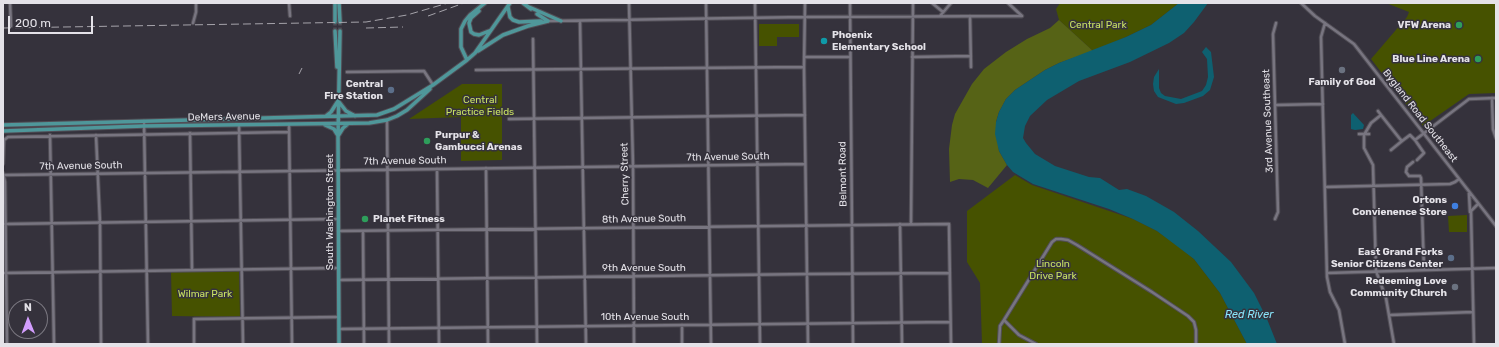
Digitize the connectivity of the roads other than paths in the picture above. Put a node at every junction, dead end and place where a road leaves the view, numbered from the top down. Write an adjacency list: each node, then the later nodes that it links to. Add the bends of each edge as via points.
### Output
1 (10, 3): 40 (street)
2 (196, 3): 37 (street)
3 (289, 3): 23 (street)
4 (335, 3): 35 (main road)
5 (339, 3): 36 (main road)
6 (485, 3): 41 (main road, via 471,18 469,28 474,34 479,35); 49 (main road, via 465,20 461,29 461,48)
7 (523, 3): 21 (main road)
8 (628, 3): 31 (street, Cherry Street)
9 (706, 3): 28 (street)
10 (756, 3): 29 (street)
11 (805, 3): 25 (street)
12 (850, 3): 30 (street, Belmont Road)
13 (913, 3): 26 (street)
14 (932, 3): 22 (street)
15 (951, 3): 22 (street)
16 (1008, 3): 20 (street)
17 (1014, 3): 20 (street)
18 (1301, 3): 39 (street)
19 (509, 5): 32 (main road, via 510,17 513,20); 41 (main road, DeMers Avenue)
20 (1012, 6): 24 (street, via 1022,16)
21 (529, 8): 32 (main road); 33 (main road)
22 (943, 12): 27 (street)
23 (290, 16)
24 (970, 16): 27 (street); 45 (street)
25 (805, 17): 29 (street); 30 (street); 46 (street)
26 (913, 17): 27 (street); 30 (street); 48 (street)
27 (940, 17)
28 (707, 18): 29 (street); 31 (street); 53 (street)
29 (756, 18): 50 (street)
30 (849, 18): 47 (street, Belmont Road)
31 (630, 20): 34 (street); 52 (street, Cherry Street)
32 (548, 21): 33 (street); 44 (main road, via 502,35)
33 (561, 21): 34 (street)
34 (580, 21): 55 (street)
35 (335, 22)
36 (340, 22)
37 (193, 23)
38 (1276, 23): 65 (street, 3rd Avenue Southeast, via 1273,34)
39 (1325, 23): 64 (street, via 1322,31); 97 (street, Bygland Road Southeast, via 1354,44)
40 (11, 26)
41 (493, 27): 44 (main road, DeMers Avenue)
42 (337, 31): 62 (main road, South Washington Street)
43 (533, 39): 57 (street)
44 (475, 53): 49 (main road, DeMers Avenue)
45 (971, 56): 48 (street); 54 (street)
46 (804, 57): 47 (street); 51 (street)
47 (850, 57): 143 (street, Belmont Road)
48 (912, 57): 145 (street)
49 (467, 60): 59 (main road, DeMers Avenue)
50 (756, 67): 51 (street); 53 (street); 71 (street)
51 (804, 67): 68 (street)
52 (631, 68): 53 (street); 55 (street); 77 (street, Cherry Street)
53 (707, 68): 74 (street)
54 (971, 68)
55 (582, 69): 57 (street); 76 (street)
56 (476, 70): 57 (street)
57 (533, 70): 79 (street)
58 (347, 72): 59 (street, via 424,71)
59 (433, 85): 63 (main road, DeMers Avenue); 66 (main road, DeMers Avenue)
60 (1492, 98): 61 (street); 97 (street, via 1467,100); 101 (street, via 1493,131)
61 (1496, 98)
62 (338, 100): 70 (main road, via 346,111); 72 (main road, via 328,115); 73 (main road, South Washington Street)
63 (403, 103): 66 (main road); 70 (main road, DeMers Avenue, via 377,115)
64 (1322, 104): 65 (street); 129 (street)
65 (1276, 105): 133 (street, 3rd Avenue Southeast, via 1278,212)
66 (407, 110): 80 (main road, DeMers Avenue)
67 (1378, 111): 69 (street)
68 (805, 115): 71 (street); 109 (street)
69 (1381, 115): 95 (street, via 1371,123); 103 (street)
70 (356, 116): 73 (main road, DeMers Avenue)
71 (757, 116): 74 (street); 110 (street)
72 (323, 117): 73 (main road, DeMers Avenue); 75 (main road, DeMers Avenue)
73 (338, 117): 84 (main road, South Washington Street)
74 (708, 117): 77 (street); 112 (street)
75 (239, 118): 81 (main road, DeMers Avenue); 86 (main road)
76 (582, 118): 77 (street); 79 (street); 113 (street)
77 (632, 118): 111 (street, Cherry Street)
78 (509, 119): 79 (street)
79 (534, 119): 115 (street)
80 (386, 120): 85 (main road, DeMers Avenue); 118 (street)
81 (144, 121): 87 (main road, DeMers Avenue); 88 (street)
82 (289, 124): 83 (main road, DeMers Avenue); 86 (main road, DeMers Avenue); 90 (street)
83 (322, 124): 84 (main road, DeMers Avenue); 100 (main road, via 334,130)
84 (338, 124): 85 (main road, DeMers Avenue); 100 (main road, South Washington Street)
85 (350, 124): 100 (main road, via 343,128)
86 (239, 125): 88 (main road, DeMers Avenue); 92 (street)
87 (3, 126)
88 (144, 126): 89 (main road, DeMers Avenue); 93 (street)
89 (3, 131)
90 (289, 132): 92 (street); 119 (street)
91 (190, 133): 92 (street); 93 (street); 122 (street)
92 (240, 133): 120 (street)
93 (144, 134): 99 (street); 121 (street)
94 (1359, 134): 95 (street)
95 (1365, 134): 96 (street); 128 (street, via 1364,149 1373,164)
96 (1369, 134)
97 (1424, 134): 102 (street); 126 (street, Bygland Road Southeast)
98 (50, 135): 99 (street); 105 (street, via 8,137 4,140); 124 (street)
99 (96, 135): 125 (street)
100 (338, 137): 117 (main road, South Washington Street)
101 (1496, 138)
102 (1415, 140): 103 (street, via 1410,135); 106 (street, via 1424,151)
103 (1402, 141): 104 (street)
104 (1391, 150)
105 (3, 153): 108 (street)
106 (1417, 160)
107 (1413, 162): 127 (street, via 1408,167 1407,174 1421,177)
108 (3, 164)
109 (805, 164): 110 (street, 7th Avenue South); 146 (street)
110 (758, 165): 112 (street, 7th Avenue South); 147 (street)
111 (633, 166): 112 (street, 7th Avenue South); 113 (street, 7th Avenue South); 149 (street, Cherry Street)
112 (709, 166): 150 (street)
113 (584, 167): 115 (street, 7th Avenue South); 151 (street)
114 (486, 168): 115 (street, 7th Avenue South); 116 (street, 7th Avenue South); 152 (street)
115 (534, 168): 153 (street)
116 (437, 169): 118 (street, 7th Avenue South); 155 (street)
117 (338, 170): 118 (street, 7th Avenue South); 119 (street, 7th Avenue South); 134 (main road, South Washington Street)
118 (387, 170): 154 (street)
119 (289, 171): 120 (street, 7th Avenue South); 137 (street)
120 (240, 172): 122 (street, 7th Avenue South); 136 (street)
121 (144, 173): 122 (street, 7th Avenue South); 125 (street, 7th Avenue South); 139 (street)
122 (190, 173): 138 (street)
123 (4, 174): 124 (street, 7th Avenue South); 131 (street)
124 (50, 174): 125 (street, 7th Avenue South); 140 (street)
125 (97, 174): 141 (street)
126 (1459, 179): 127 (street, via 1450,184); 130 (street, Bygland Road Southeast)
127 (1422, 185): 128 (street); 164 (street)
128 (1374, 186): 129 (street); 167 (street)
129 (1325, 187): 173 (street)
130 (1468, 191): 132 (street, Bygland Road Southeast); 135 (street)
131 (4, 200): 142 (street)
132 (1478, 204): 135 (street, via 1472,209); 148 (street, Bygland Road Southeast)
133 (1275, 218)
134 (338, 219): 137 (street); 156 (main road, South Washington Street)
135 (1471, 219): 160 (street)
136 (241, 220): 137 (street); 138 (street); 162 (street)
137 (289, 220): 158 (street)
138 (191, 221): 139 (street); 163 (street)
139 (146, 222): 141 (street); 166 (street)
140 (53, 223): 141 (street); 142 (street); 168 (street)
141 (100, 223): 165 (street)
142 (5, 224): 169 (street)
143 (852, 224): 144 (street, 8th Avenue South); 146 (street, 8th Avenue South); 170 (street, Belmont Road)
144 (900, 224): 145 (street, 8th Avenue South); 171 (street)
145 (911, 224): 172 (street, 8th Avenue South, via 950,224)
146 (806, 225): 147 (street, 8th Avenue South); 174 (street)
147 (759, 226): 150 (street, 8th Avenue South); 175 (street)
148 (1496, 226)
149 (633, 227): 150 (street, 8th Avenue South); 151 (street, 8th Avenue South); 176 (street, Cherry Street)
150 (710, 227): 177 (street)
151 (584, 228): 153 (street, 8th Avenue South); 178 (street)
152 (486, 229): 153 (street, 8th Avenue South); 155 (street, 8th Avenue South); 179 (street)
153 (535, 229): 180 (street)
154 (388, 230): 155 (street, 8th Avenue South); 157 (street, 8th Avenue South); 181 (street)
155 (437, 230): 182 (street)
156 (338, 231): 157 (street, 8th Avenue South); 159 (main road, South Washington Street)
157 (363, 231): 184 (street)
158 (291, 268): 159 (street); 162 (street); 187 (street)
159 (338, 268): 183 (main road, South Washington Street)
160 (1472, 268): 161 (street); 164 (street); 185 (street)
161 (1496, 268)
162 (242, 269): 163 (street); 189 (street)
163 (192, 270): 166 (street)
164 (1424, 270): 167 (street)
165 (100, 271): 166 (street); 168 (street); 208 (street)
166 (147, 271): 209 (street)
167 (1376, 271): 173 (street); 186 (street)
168 (54, 272): 169 (street); 207 (street)
169 (4, 273): 206 (street)
170 (852, 273): 171 (street, 9th Avenue South); 174 (street, 9th Avenue South); 191 (street, Belmont Road)
171 (900, 273): 172 (street, 9th Avenue South); 192 (street)
172 (950, 273): 193 (street)
173 (1327, 273): 231 (street, via 1330,292 1339,310)
174 (807, 274): 175 (street, 9th Avenue South); 194 (street)
175 (759, 275): 177 (street, 9th Avenue South); 195 (street)
176 (634, 276): 177 (street, 9th Avenue South); 178 (street, 9th Avenue South); 200 (street, Cherry Street)
177 (710, 276): 197 (street)
178 (585, 277): 180 (street, 9th Avenue South); 199 (street)
179 (487, 278): 180 (street, 9th Avenue South); 182 (street, 9th Avenue South); 201 (street)
180 (536, 278): 198 (street)
181 (389, 279): 182 (street, 9th Avenue South); 184 (street, 9th Avenue South); 202 (street)
182 (438, 279): 203 (street)
183 (338, 280): 184 (street, 9th Avenue South); 188 (main road, South Washington Street)
184 (364, 280): 205 (street)
185 (1473, 312): 186 (street); 233 (street)
186 (1390, 315): 232 (street)
187 (291, 317): 188 (street); 189 (street); 212 (street)
188 (339, 317): 204 (main road, South Washington Street)
189 (243, 318): 210 (street, via 194,319); 211 (street)
190 (1004, 320): 228 (street, via 1000,326); 229 (street, via 1019,335); 230 (street, via 1052,242 1061,239 1078,245 1188,316 1194,322)
191 (853, 322): 192 (street, 10th Avenue South); 194 (street, 10th Avenue South); 225 (street, Belmont Road)
192 (901, 322): 193 (street, 10th Avenue South); 226 (street)
193 (950, 322): 227 (street)
194 (808, 323): 195 (street, 10th Avenue South); 224 (street)
195 (760, 324): 197 (street, 10th Avenue South); 223 (street)
196 (682, 325): 197 (street, 10th Avenue South); 200 (street, 10th Avenue South); 221 (street)
197 (711, 325): 222 (street)
198 (537, 326): 199 (street, 10th Avenue South); 201 (street, 10th Avenue South); 218 (street)
199 (586, 326): 200 (street, 10th Avenue South); 219 (street)
200 (633, 326): 220 (street, Cherry Street)
201 (487, 327): 203 (street, 10th Avenue South); 217 (street)
202 (389, 328): 203 (street, 10th Avenue South); 205 (street, 10th Avenue South); 215 (street)
203 (438, 328): 216 (street)
204 (339, 329): 205 (street, 10th Avenue South); 213 (main road, South Washington Street)
205 (364, 329): 214 (street)
206 (6, 344)
207 (54, 344)
208 (101, 344)
209 (148, 344)
210 (194, 344)
211 (243, 344)
212 (292, 344)
213 (339, 344)
214 (364, 344)
215 (389, 344)
216 (439, 344)
217 (488, 344)
218 (537, 344)
219 (586, 344)
220 (634, 344)
221 (682, 344)
222 (711, 344)
223 (760, 344)
224 (808, 344)
225 (853, 344)
226 (902, 344)
227 (951, 344)
228 (999, 344)
229 (1036, 344)
230 (1196, 344)
231 (1345, 344)
232 (1394, 344)
233 (1474, 344)

